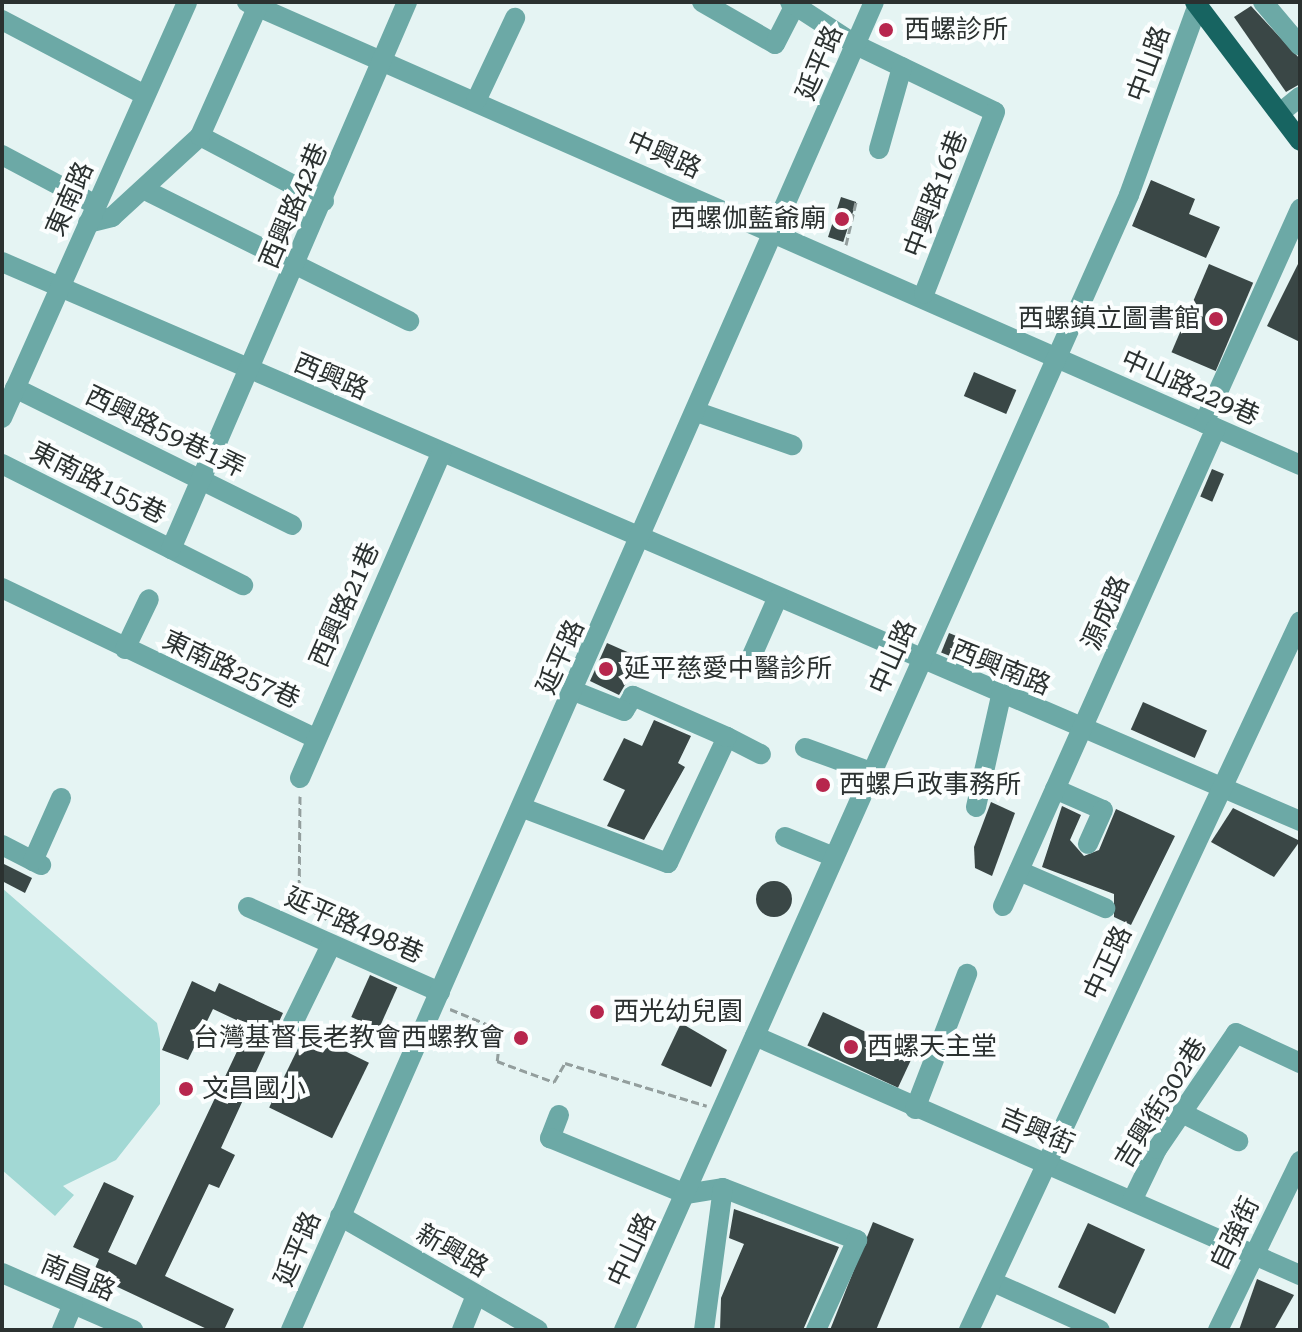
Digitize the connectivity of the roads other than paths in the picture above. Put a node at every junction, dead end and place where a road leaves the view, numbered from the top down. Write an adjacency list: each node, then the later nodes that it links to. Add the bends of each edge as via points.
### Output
1 (187, 2): 15 (street, 東南路)
2 (407, 2): 13 (street, 西興路42巷)
3 (702, 2): 7 (street, via 775,44)
4 (874, 2): 11 (street, 延平路)
5 (1263, 2): 12 (street)
6 (1197, 3): 18 (main road); 33 (street, 中山路, via 1129,195)
7 (793, 4): 11 (street)
8 (258, 5): 13 (street, 中興路); 19 (street)
9 (515, 18): 17 (street)
10 (2, 20): 15 (street)
11 (856, 45): 14 (street); 27 (street, 延平路)
12 (1300, 46)
13 (381, 60): 17 (street, 中興路); 24 (street, 西興路42巷)
14 (902, 67): 21 (street); 31 (street, 中興路16巷, via 995,112)
15 (145, 95): 26 (street, 東南路)
16 (1300, 97): 18 (street)
17 (476, 101): 27 (street, 中興路)
18 (1280, 113): 20 (main road)
19 (200, 136): 23 (street); 24 (street)
20 (1300, 141)
21 (879, 149)
22 (2, 155): 26 (street)
23 (145, 190): 26 (street, via 112,217); 29 (street)
24 (324, 201): 29 (street, 西興路42巷)
25 (1300, 209): 38 (street, 源成路)
26 (92, 214): 30 (street, 東南路)
27 (777, 233): 31 (street, 中興路); 36 (street, 延平路)
28 (2, 262): 30 (street, 西興路)
29 (295, 269): 32 (street); 34 (street, 西興路42巷)
30 (60, 287): 34 (street, 西興路); 35 (street, 東南路)
31 (924, 294): 33 (street, 中興路)
32 (409, 321)
33 (1058, 358): 38 (street, 中山路229巷); 54 (street, 中山路)
34 (252, 371): 40 (street, 西興路); 43 (street, 西興路42巷)
35 (15, 388): 37 (street, 東南路); 43 (street, 西興路59巷1弄)
36 (697, 412): 39 (street); 45 (street, 延平路)
37 (2, 418)
38 (1210, 425): 42 (street, 中山路229巷); 57 (street, 源成路)
39 (792, 445)
40 (441, 453): 45 (street, 西興路); 59 (street, 西興路21巷)
41 (2, 464): 46 (street, 東南路155巷)
42 (1300, 465)
43 (201, 477): 44 (street, 西興路59巷1弄); 46 (street, 東南路155巷)
44 (292, 525)
45 (640, 540): 50 (street, 西興南路); 55 (street, 延平路)
46 (171, 549): 47 (street, 東南路155巷)
47 (243, 585)
48 (2, 588): 52 (street, 東南路257巷)
49 (149, 599): 52 (street, 東南路257巷)
50 (777, 599): 53 (street); 54 (street, 西興南路)
51 (1300, 621): 64 (street, 中正路)
52 (125, 649): 59 (street, 東南路257巷)
53 (750, 660)
54 (919, 662): 56 (street, 西興南路); 62 (street, 中山路)
55 (574, 691): 58 (street, via 624,711 633,696); 68 (street, 延平路)
56 (1001, 696): 57 (street, 西興南路); 67 (street)
57 (1083, 729): 64 (street, 西興南路); 65 (street, 源成路)
58 (727, 737): 61 (street); 68 (street, via 668,863)
59 (315, 738): 63 (street, 西興路21巷)
60 (805, 748): 62 (street)
61 (761, 754)
62 (871, 772): 73 (street, 中山路)
63 (300, 778)
64 (1220, 785): 69 (street, 西興南路); 88 (street, 中正路)
65 (1055, 789): 71 (street, via 1103,810); 74 (street, 源成路)
66 (61, 798): 72 (street, via 37,863)
67 (976, 807)
68 (523, 808): 80 (street, 延平路)
69 (1300, 821)
70 (785, 837): 73 (street)
71 (1088, 844)
72 (2, 845)
73 (834, 857): 82 (street, 中山路)
74 (1019, 871): 75 (street, 源成路); 77 (street)
75 (1003, 906)
76 (248, 907): 78 (street, 延平路498巷)
77 (1105, 908)
78 (331, 945): 80 (street, 延平路498巷); 81 (street)
79 (967, 974): 84 (street)
80 (438, 998): 93 (street, 延平路)
81 (292, 1025)
82 (755, 1036): 84 (street, 吉興街); 91 (street, 中山路)
83 (1300, 1063): 85 (street, 吉興街302巷, via 1236,1033)
84 (915, 1109): 88 (street, 吉興街)
85 (1182, 1113): 87 (street); 92 (street, 吉興街302巷)
86 (559, 1115): 91 (street, via 550,1138)
87 (1238, 1141)
88 (1045, 1163): 92 (street, 吉興街); 97 (street, 中正路)
89 (1297, 1173): 94 (street, 自強街)
90 (723, 1188): 91 (street); 107 (street); 108 (street, via 857,1240)
91 (686, 1194): 106 (street, 中山路)
92 (1132, 1201): 94 (street, 吉興街)
93 (340, 1216): 98 (street, 新興路); 103 (street, 延平路)
94 (1254, 1254): 96 (street, 吉興街); 110 (street, 自強街)
95 (2, 1273): 99 (street, 南昌路)
96 (1300, 1275)
97 (993, 1282): 100 (street); 109 (street, 中正路)
98 (476, 1295): 104 (street); 105 (street, 新興路)
99 (73, 1304): 101 (street); 102 (street, 南昌路)
100 (1091, 1328)
101 (62, 1330)
102 (133, 1330)
103 (291, 1330)
104 (462, 1330)
105 (538, 1330)
106 (624, 1330)
107 (704, 1330)
108 (816, 1330)
109 (969, 1330)
110 (1218, 1330)

